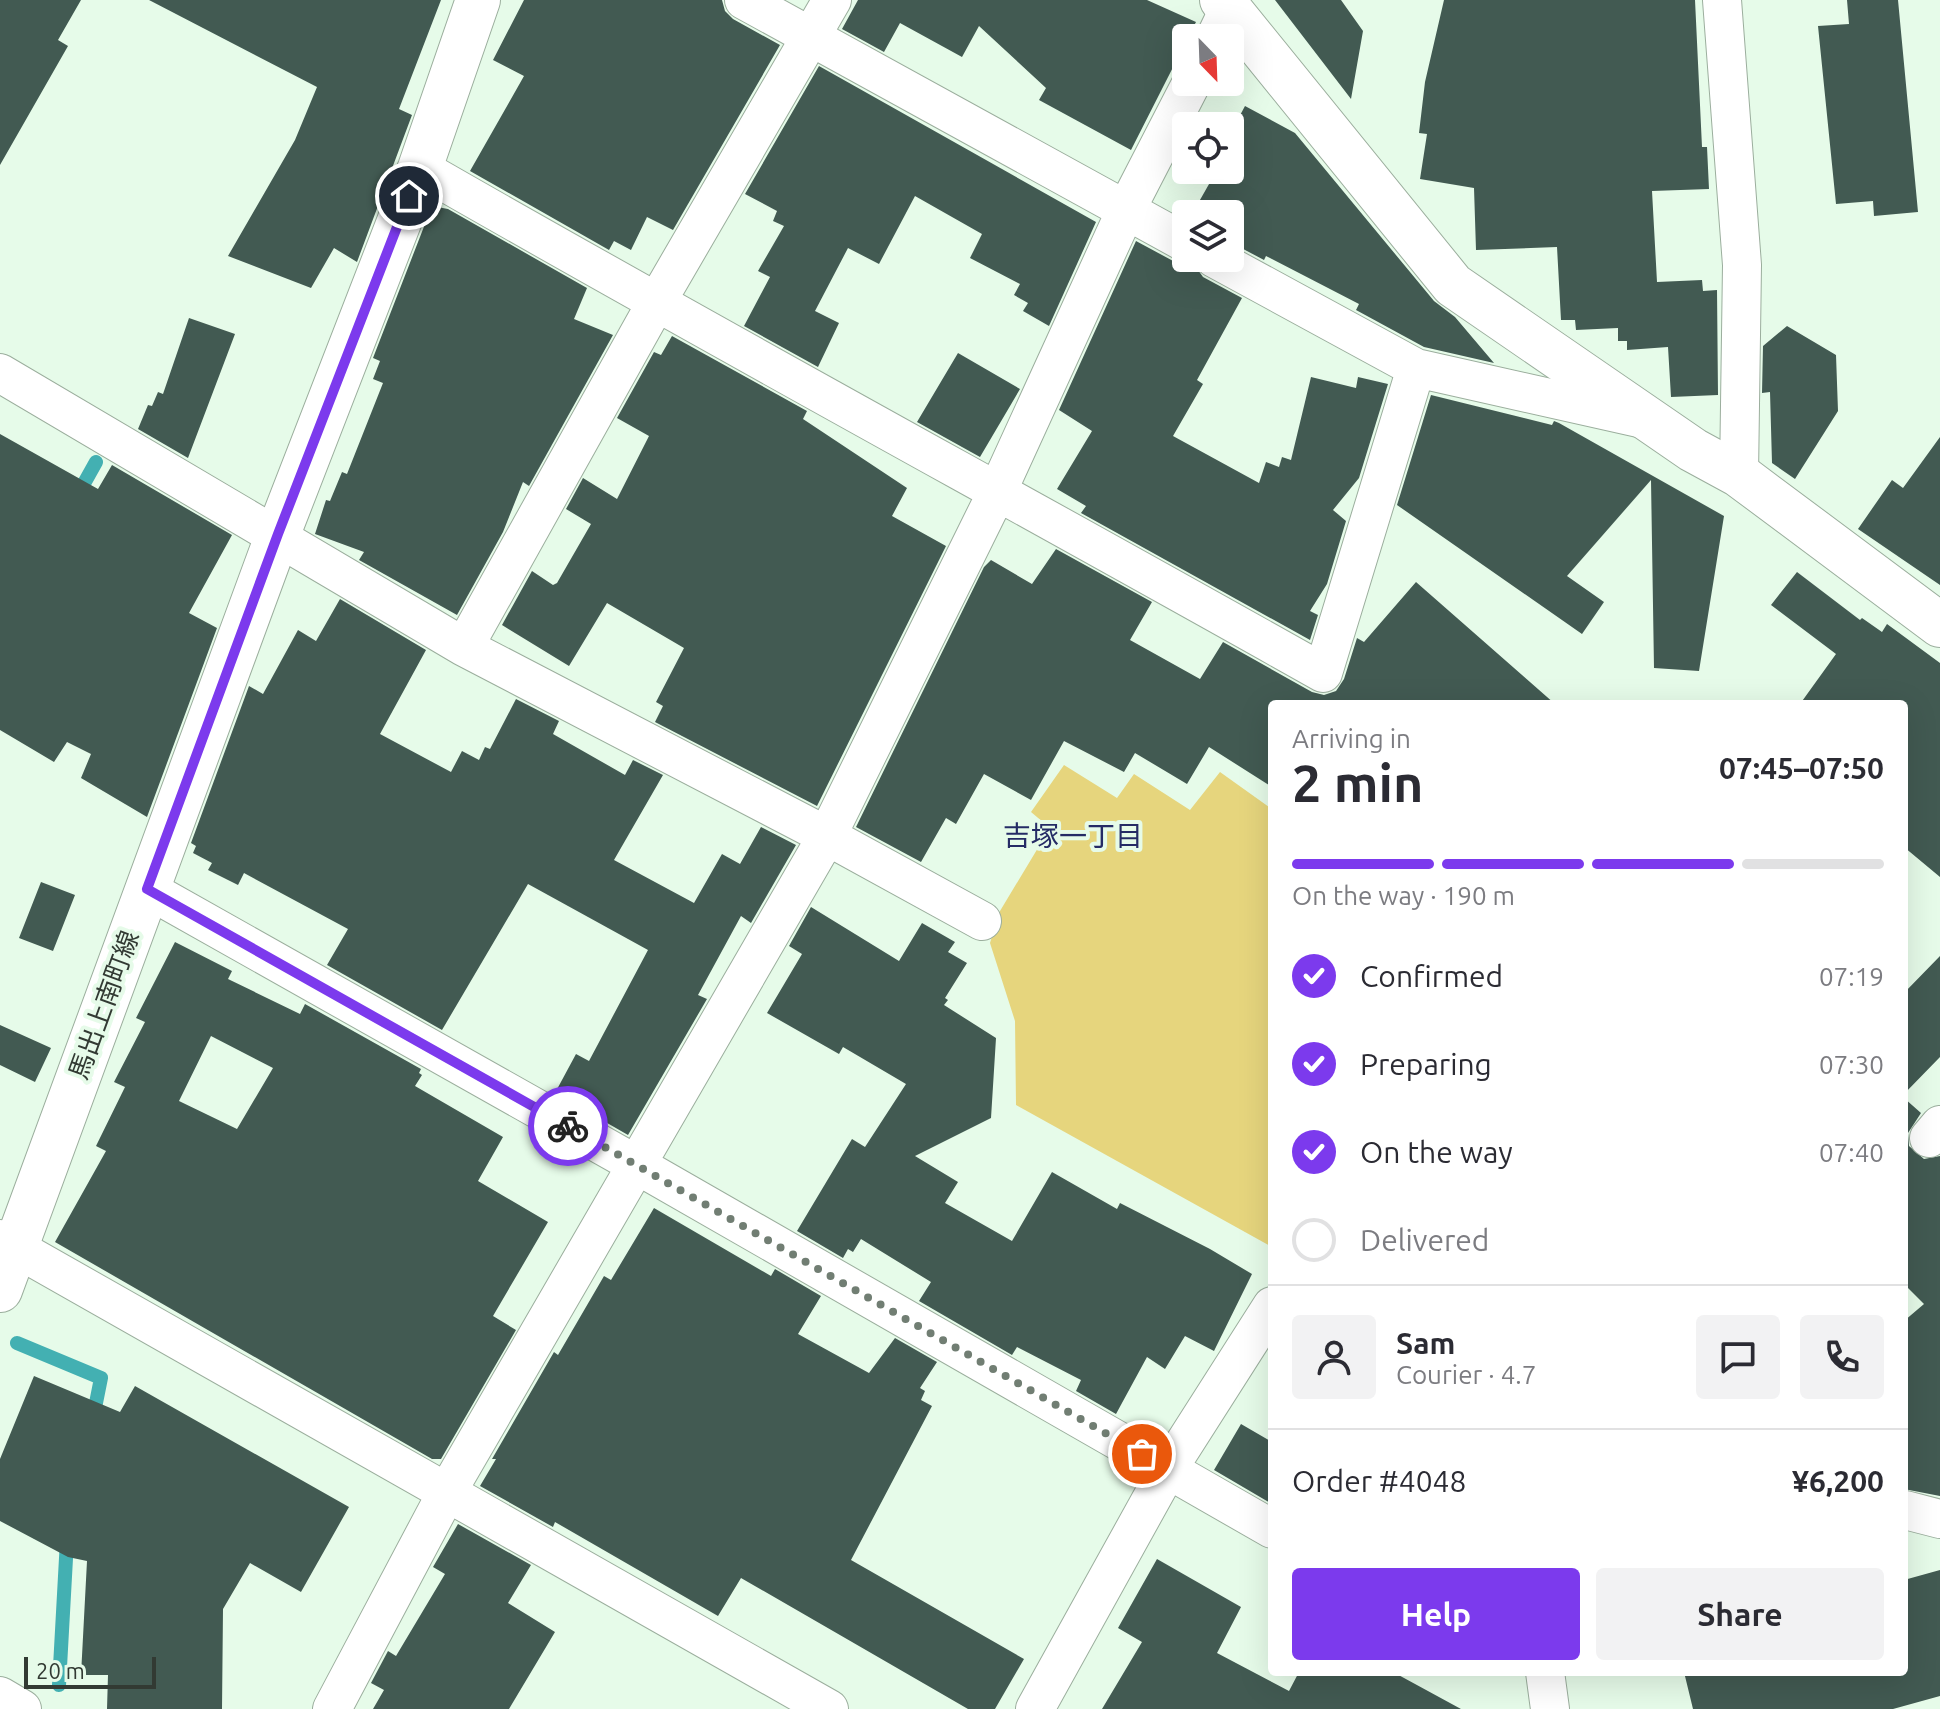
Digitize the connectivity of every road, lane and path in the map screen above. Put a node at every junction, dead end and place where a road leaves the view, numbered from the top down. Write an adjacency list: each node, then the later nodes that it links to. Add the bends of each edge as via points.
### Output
1 (478, 0): 8 (main road, 馬出上南町線)
2 (744, 0): 6 (street)
3 (832, 0): 6 (street)
4 (1722, 0): 16 (street, via 1742,265)
5 (1222, 16): 15 (main road, via 1453,285)
6 (811, 39): 9 (street); 12 (street)
7 (1185, 96): 9 (street)
8 (420, 168): 12 (street); 18 (main road, 馬出上南町線)
9 (1126, 210): 10 (street); 17 (street)
10 (1172, 235)
11 (1240, 272): 13 (street)
12 (656, 303): 17 (street); 20 (street)
13 (1416, 368): 15 (street); 17 (street, via 1323,673)
14 (0, 373): 18 (street)
15 (1650, 420): 16 (main road)
16 (1739, 475): 19 (main road)
17 (998, 490): 21 (street)
18 (278, 534): 20 (street); 22 (main road, 馬出上南町線)
19 (1940, 625)
20 (464, 647): 21 (street)
21 (827, 836): 23 (street); 24 (street)
22 (147, 889): 24 (street); 25 (main road, 馬出上南町線)
23 (982, 921)
24 (637, 1165): 28 (street); 29 (street)
25 (7, 1243): 26 (main road, 馬出上南町線); 29 (street)
26 (0, 1290)
27 (1268, 1312): 28 (street)
28 (1168, 1469): 32 (street); 37 (street)
29 (447, 1492): 35 (street); 36 (street)
30 (1908, 1511): 31 (street)
31 (1940, 1519)
32 (1268, 1527)
33 (0, 1696): 34 (street)
34 (22, 1709)
35 (332, 1709)
36 (829, 1709)
37 (1035, 1709)

